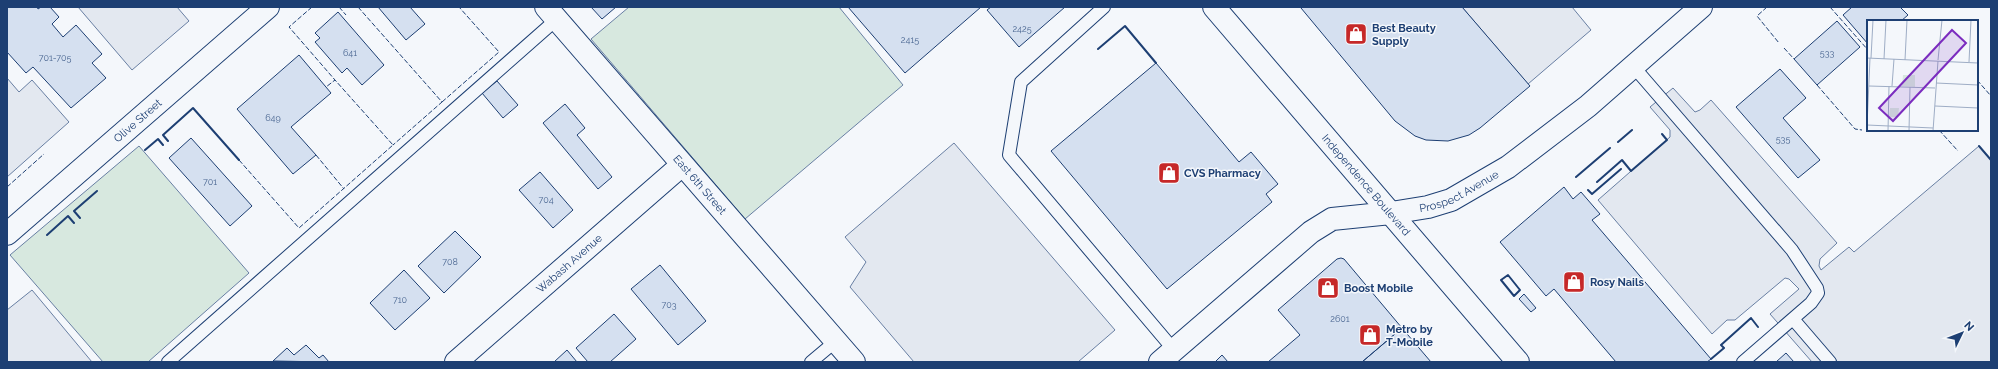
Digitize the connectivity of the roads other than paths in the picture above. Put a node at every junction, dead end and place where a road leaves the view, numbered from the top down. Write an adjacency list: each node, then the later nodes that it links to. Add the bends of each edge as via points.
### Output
1 (268, 7): 9 (street, Olive Street)
2 (1104, 7): 12 (lane, via 1021,82 1009,155 1112,277)
3 (1214, 7): 8 (street, Independence Boulevard)
4 (1701, 7): 6 (street, Prospect Avenue)
5 (552, 13): 7 (street, East 6th Street); 13 (lane)
6 (1633, 66): 8 (street, Prospect Avenue, via 1588,106 1508,167 1451,200); 10 (lane, via 1792,250 1810,276 1818,293)
7 (682, 165): 11 (street, East 6th Street); 14 (street, Wabash Avenue)
8 (1391, 213): 12 (street, Prospect Avenue, via 1332,219 1311,232); 17 (street, Independence Boulevard)
9 (7, 234)
10 (1793, 319): 18 (lane); 19 (lane)
11 (836, 341): 15 (lane); 16 (street, East 6th Street)
12 (1167, 356)
13 (168, 362)
14 (456, 362)
15 (811, 362)
16 (854, 362)
17 (1518, 362)
18 (1743, 362)
19 (1830, 362)

